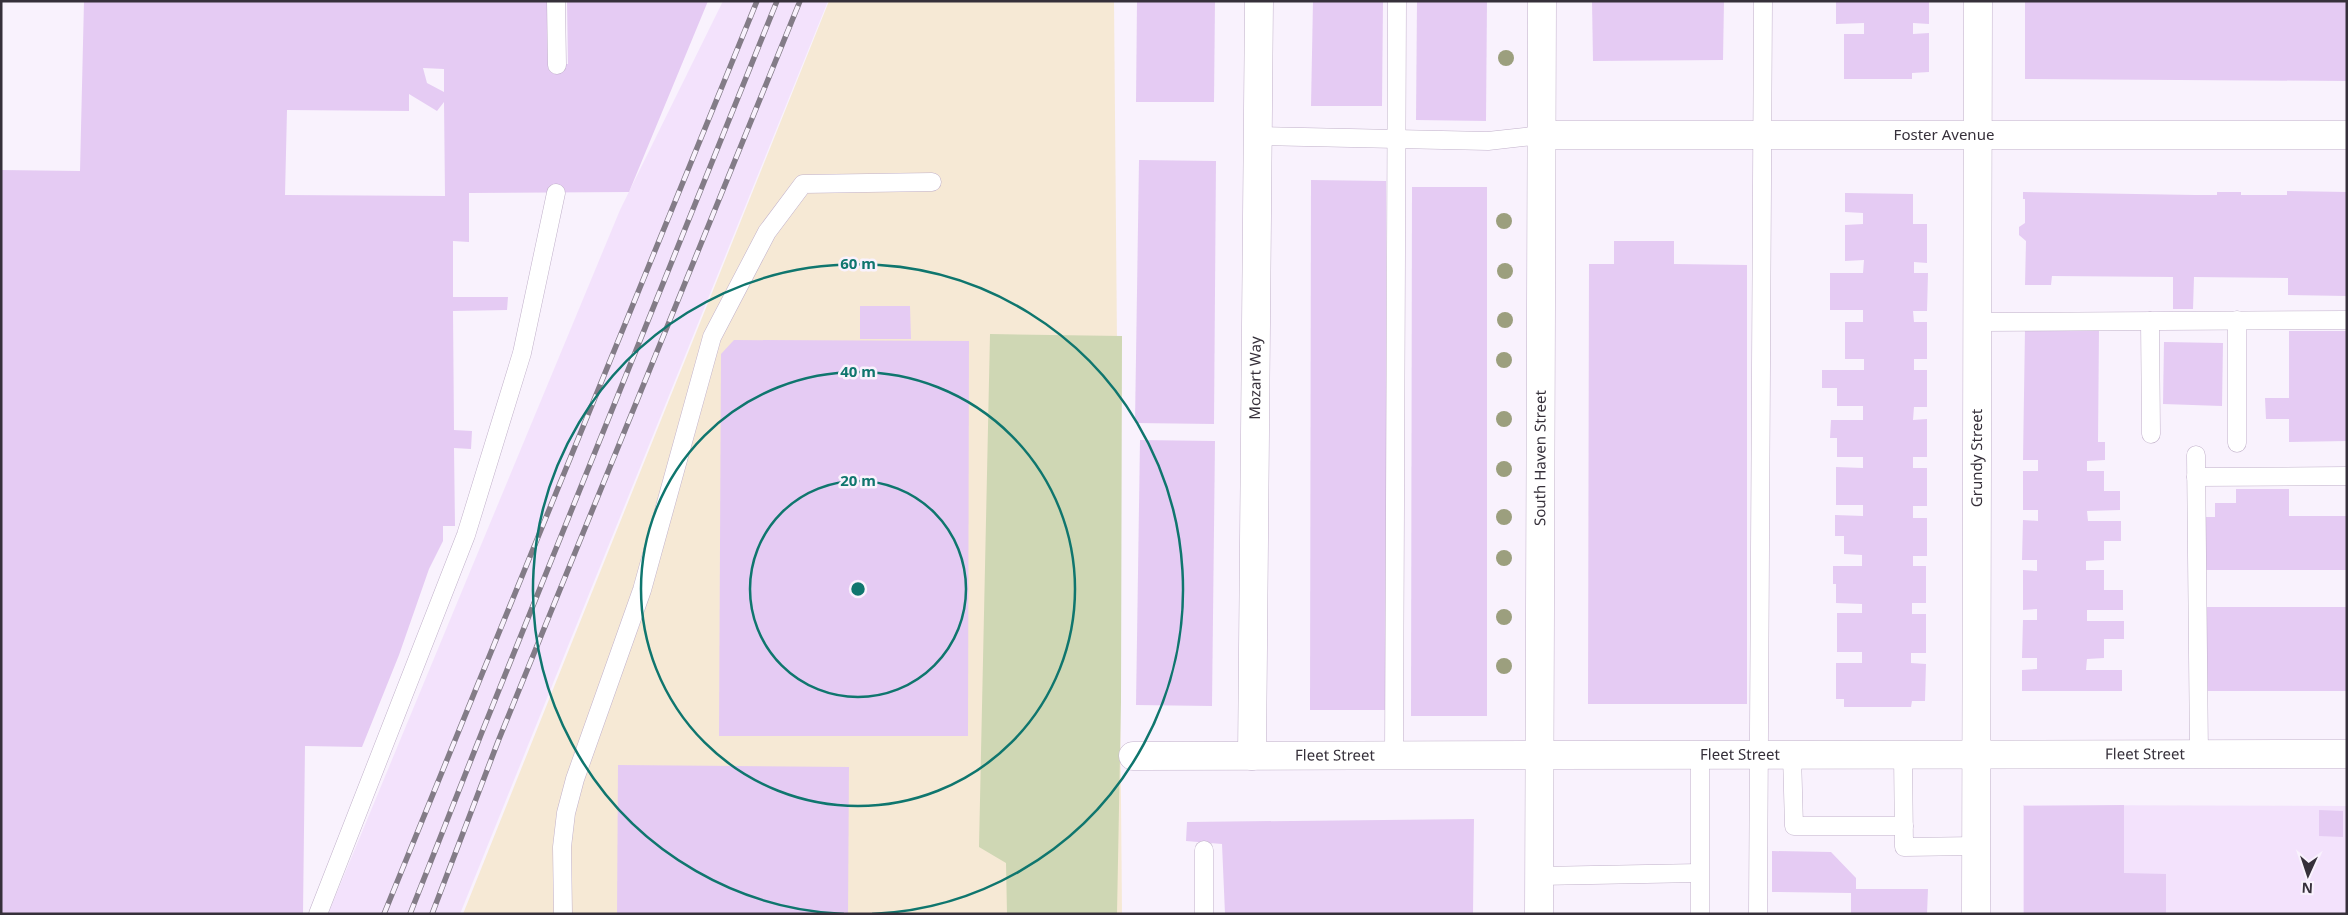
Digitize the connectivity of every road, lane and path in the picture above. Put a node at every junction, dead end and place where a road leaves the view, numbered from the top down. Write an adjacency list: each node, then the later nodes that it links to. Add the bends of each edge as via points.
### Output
1 (556, 1): 7 (lane)
2 (1259, 1): 12 (street, Mozart Way)
3 (1397, 1): 13 (lane)
4 (1542, 1): 8 (street, South Haven Street)
5 (1763, 1): 9 (lane)
6 (1978, 1): 10 (street, Grundy Street)
7 (557, 65)
8 (1542, 135): 9 (street, Foster Avenue); 13 (lane, via 1488,141); 29 (street, South Haven Street)
9 (1762, 135): 10 (street, Foster Avenue); 31 (lane)
10 (1977, 135): 11 (street, Foster Avenue); 19 (street, Grundy Street)
11 (2347, 135)
12 (1257, 136): 13 (lane); 34 (street, Mozart Way)
13 (1397, 140): 35 (lane)
14 (932, 182): 42 (lane, via 803,184 767,232 712,337 642,590 566,813 562,847)
15 (556, 193): 41 (lane, via 522,353 466,535)
16 (2237, 320): 17 (lane); 18 (lane); 21 (lane)
17 (2347, 320)
18 (2150, 321): 19 (lane); 20 (lane)
19 (1977, 322): 26 (street, Grundy Street)
20 (2151, 434)
21 (2237, 443)
22 (2196, 455): 24 (lane)
23 (2347, 476): 24 (lane)
24 (2196, 477): 27 (lane)
25 (1903, 754): 26 (street, Fleet Street); 32 (street, Fleet Street); 36 (lane)
26 (1976, 754): 27 (street, Fleet Street); 37 (street, Grundy Street)
27 (2199, 754): 28 (street, Fleet Street)
28 (2347, 754)
29 (1540, 755): 30 (street, Fleet Street); 35 (street, Fleet Street); 40 (street, South Haven Street)
30 (1700, 755): 31 (street, Fleet Street); 39 (lane)
31 (1759, 755): 32 (street, Fleet Street); 46 (lane)
32 (1792, 755): 36 (lane, via 1794,826)
33 (1134, 756): 34 (street, Fleet Street)
34 (1252, 756): 35 (street, Fleet Street)
35 (1394, 756)
36 (1904, 826): 37 (lane, via 1904,847)
37 (1976, 846): 47 (street, Grundy Street)
38 (1204, 850): 43 (lane)
39 (1699, 873): 40 (lane); 45 (lane)
40 (1539, 876): 44 (street, South Haven Street)
41 (318, 914)
42 (563, 914)
43 (1204, 914)
44 (1539, 914)
45 (1700, 914)
46 (1758, 914)
47 (1976, 914)

